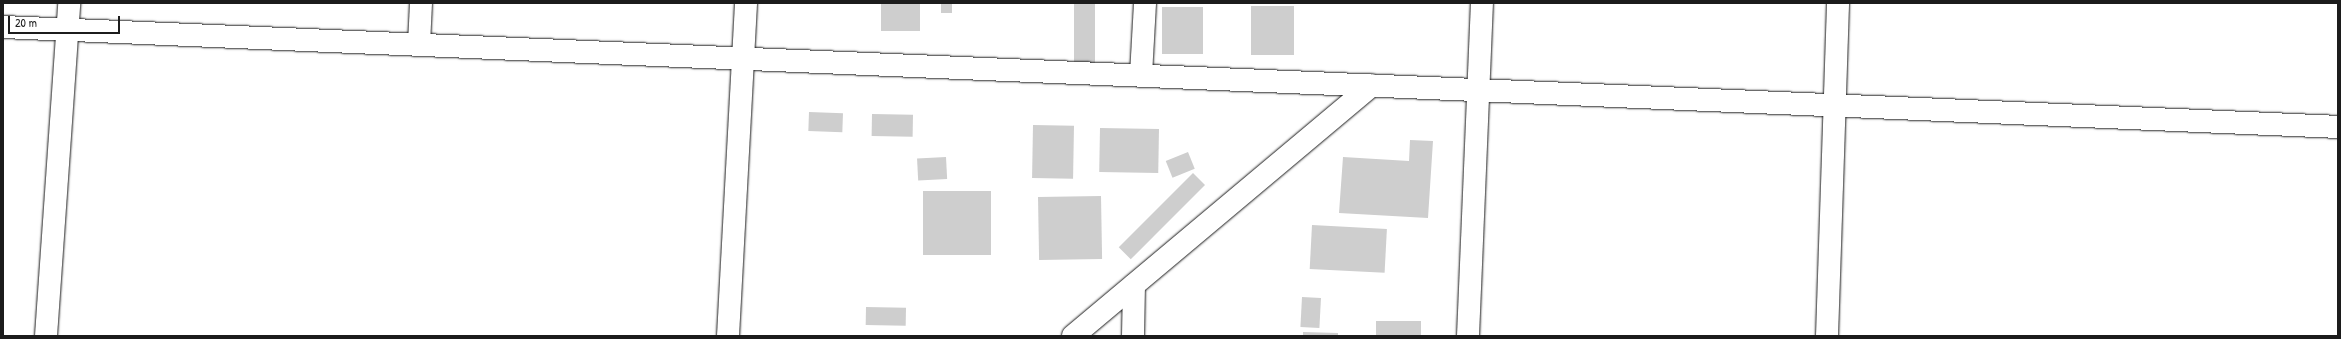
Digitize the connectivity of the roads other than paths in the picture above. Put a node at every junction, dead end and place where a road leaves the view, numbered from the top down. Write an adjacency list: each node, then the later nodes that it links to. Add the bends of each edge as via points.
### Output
1 (69, 3): 8 (street)
2 (421, 3): 9 (street)
3 (746, 3): 10 (street)
4 (1145, 3): 11 (street)
5 (1482, 3): 13 (street)
6 (1838, 3): 14 (street)
7 (3, 27): 8 (street)
8 (68, 30): 9 (street); 17 (street)
9 (419, 44): 10 (street)
10 (743, 58): 11 (street); 18 (street)
11 (1141, 75): 12 (street)
12 (1372, 85): 13 (street); 16 (street)
13 (1477, 90): 14 (street); 21 (street)
14 (1835, 105): 15 (street); 22 (street)
15 (2338, 127)
16 (1134, 285): 19 (street); 20 (street)
17 (46, 336)
18 (728, 336)
19 (1073, 336)
20 (1133, 336)
21 (1468, 336)
22 (1827, 336)

